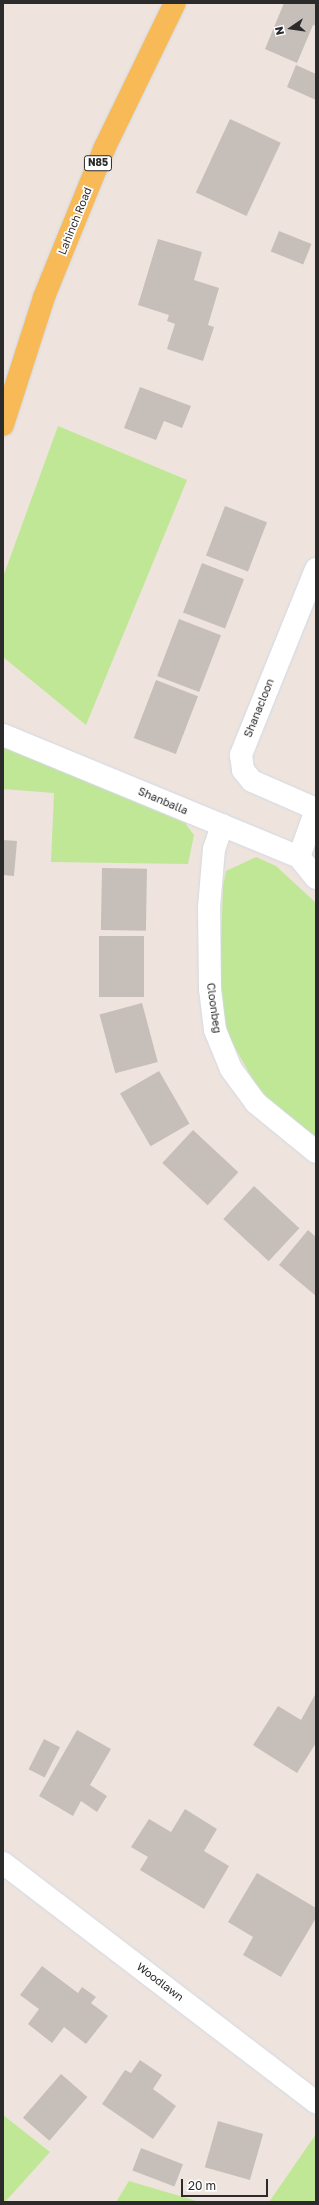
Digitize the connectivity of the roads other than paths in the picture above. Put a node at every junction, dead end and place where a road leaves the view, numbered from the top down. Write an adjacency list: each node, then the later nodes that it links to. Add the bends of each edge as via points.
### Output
1 (175, 3): 2 (main road, Lahinch Road / N85, via 104,149 44,297)
2 (3, 425)
3 (316, 569): 5 (street, Shanacloon, via 241,755 243,770 252,781)
4 (3, 735): 6 (street, Shanballa)
5 (316, 810): 7 (street, Shanacloon)
6 (222, 826): 7 (street, Shanballa); 9 (street, Cloonbeg, via 214,849 209,907 210,989 215,1030 231,1069 256,1102)
7 (298, 857): 8 (street, Shanballa)
8 (316, 878)
9 (316, 1152)
10 (3, 1863): 11 (street, Woodlawn)
11 (316, 2102)

